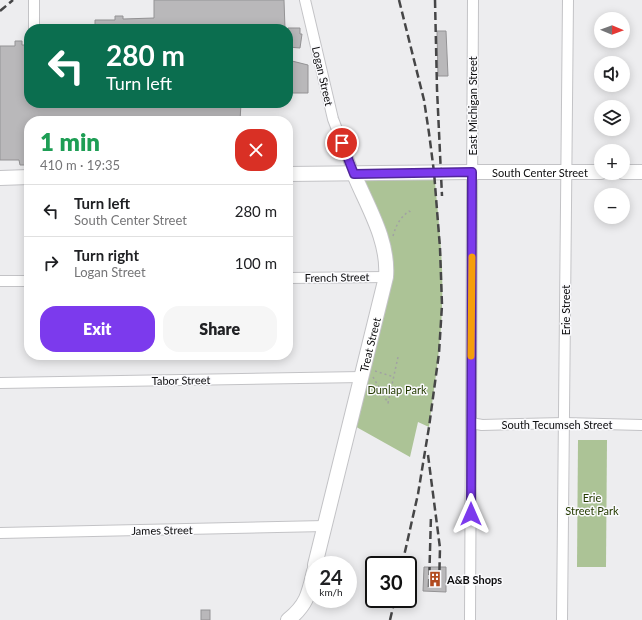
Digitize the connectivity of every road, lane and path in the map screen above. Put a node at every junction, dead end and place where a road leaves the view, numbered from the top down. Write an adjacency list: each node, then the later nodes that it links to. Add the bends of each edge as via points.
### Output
1 (34, 0): 5 (street)
2 (305, 0): 12 (street, Logan Street, via 333,119)
3 (473, 0): 6 (street, East Michigan Street)
4 (568, 0): 7 (street, Erie Street)
5 (34, 24)
6 (472, 172): 7 (street, South Center Street); 12 (street, South Center Street); 25 (street, East Michigan Street)
7 (566, 172): 8 (street, South Center Street); 26 (street, Erie Street)
8 (594, 172)
9 (630, 172): 10 (street)
10 (642, 172)
11 (293, 174): 12 (street, South Center Street)
12 (354, 174): 17 (street, Treat Street, via 379,233 385,255)
13 (24, 177): 14 (street)
14 (0, 178)
15 (412, 213): 16 (path, via 409,211 402,216)
16 (392, 238)
17 (386, 276): 18 (street, French Street); 22 (street, Treat Street)
18 (293, 278)
19 (0, 281): 20 (street)
20 (24, 281)
21 (398, 357): 23 (path)
22 (369, 375): 23 (path); 23 (path, via 388,403); 24 (street, Tabor Street); 28 (street, Treat Street)
23 (394, 377)
24 (0, 383)
25 (471, 424): 26 (street, South Tecumseh Street); 33 (street, East Michigan Street)
26 (564, 424): 27 (street, South Tecumseh Street); 34 (street, Erie Street)
27 (642, 425)
28 (325, 526): 29 (street, James Street); 30 (street, Treat Street)
29 (0, 533)
30 (318, 556)
31 (305, 602): 32 (street)
32 (288, 620)
33 (470, 620)
34 (562, 620)

